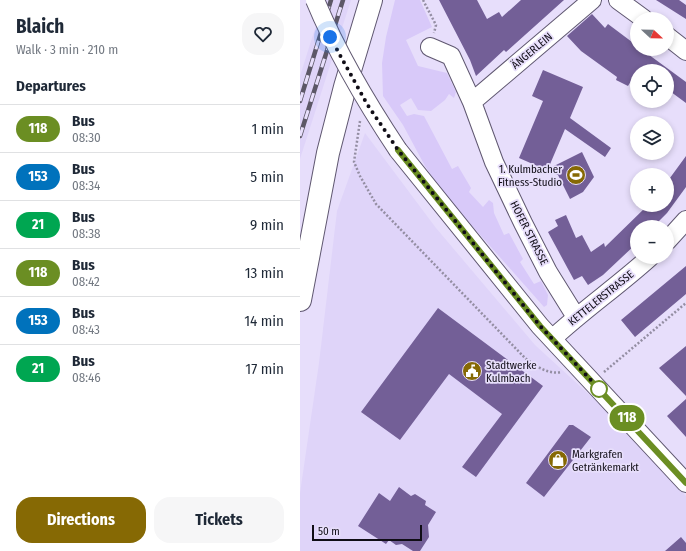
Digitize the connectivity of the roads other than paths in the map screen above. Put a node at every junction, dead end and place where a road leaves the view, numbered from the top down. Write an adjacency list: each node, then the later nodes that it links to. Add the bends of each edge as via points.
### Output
1 (315, 0): 15 (street, bridge, via 330,37 367,104 398,150)
2 (371, 0): 13 (highway, via 328,153)
3 (592, 0): 9 (street, ÄNGERLEIN)
4 (618, 0): 5 (street)
5 (634, 12)
6 (674, 42): 8 (street)
7 (430, 47): 9 (street, HOFER STRASSE, via 451,56)
8 (686, 51)
9 (472, 102): 14 (street, HOFER STRASSE, via 494,162 520,217 548,272)
10 (686, 220): 11 (street)
11 (674, 233)
12 (642, 264): 14 (street, KETTELERSTRASSE)
13 (300, 300)
14 (576, 317): 15 (street, KETTELERSTRASSE)
15 (552, 339): 16 (street)
16 (686, 481)

